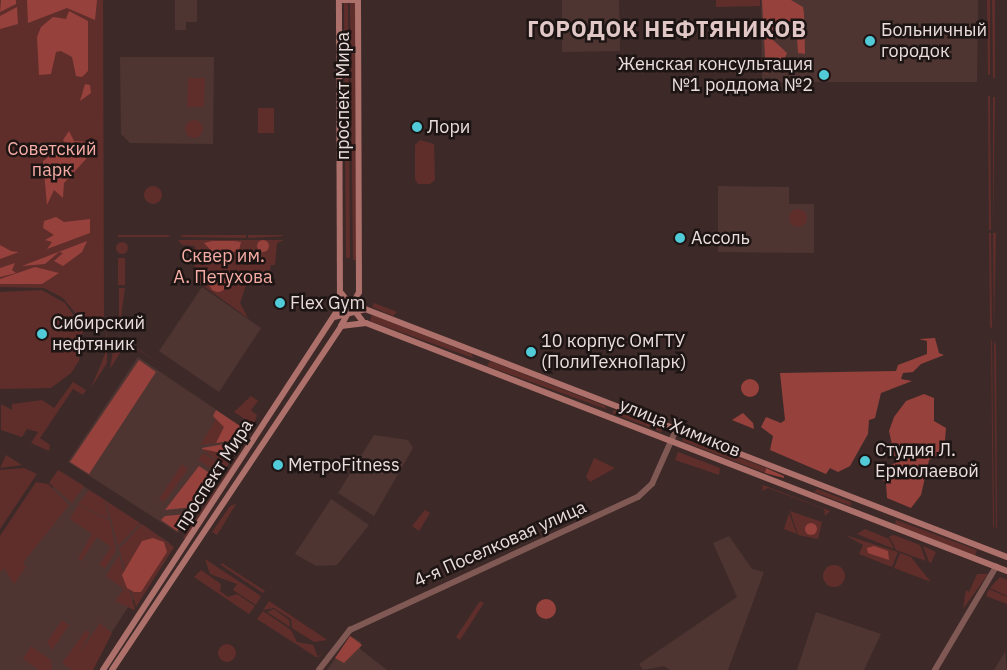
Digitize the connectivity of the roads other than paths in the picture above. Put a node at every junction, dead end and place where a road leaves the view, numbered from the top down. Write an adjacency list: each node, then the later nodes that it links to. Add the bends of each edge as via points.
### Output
1 (339, 0): 4 (main road, проспект Мира)
2 (343, 0): 3 (main road)
3 (356, 0): 5 (main road, проспект Мира)
4 (341, 292): 6 (main road); 8 (main road, проспект Мира)
5 (359, 292): 6 (main road, проспект Мира); 7 (main road)
6 (351, 309): 7 (main road, улица Химиков); 8 (main road, улица Химиков); 9 (main road); 10 (main road, проспект Мира)
7 (365, 309): 11 (main road, улица Химиков)
8 (334, 318): 22 (main road, проспект Мира)
9 (362, 321): 10 (main road); 12 (main road, улица Химиков)
10 (341, 326): 23 (main road, проспект Мира)
11 (611, 403): 12 (main road); 13 (main road, улица Химиков)
12 (606, 415): 14 (main road, улица Химиков)
13 (676, 430): 14 (street, 4-я Поселковая улица); 15 (main road, улица Химиков)
14 (672, 440): 16 (main road, улица Химиков); 24 (street, 4-я Поселковая улица, via 652,484 638,497 350,630)
15 (805, 480): 16 (main road); 17 (main road, улица Химиков)
16 (801, 491): 18 (main road, улица Химиков)
17 (886, 510): 18 (main road); 19 (main road, улица Химиков)
18 (881, 523): 20 (main road, улица Химиков)
19 (1007, 557)
20 (992, 567): 21 (main road, улица Химиков); 25 (street)
21 (1007, 571)
22 (104, 670)
23 (112, 670)
24 (319, 670)
25 (935, 670)

